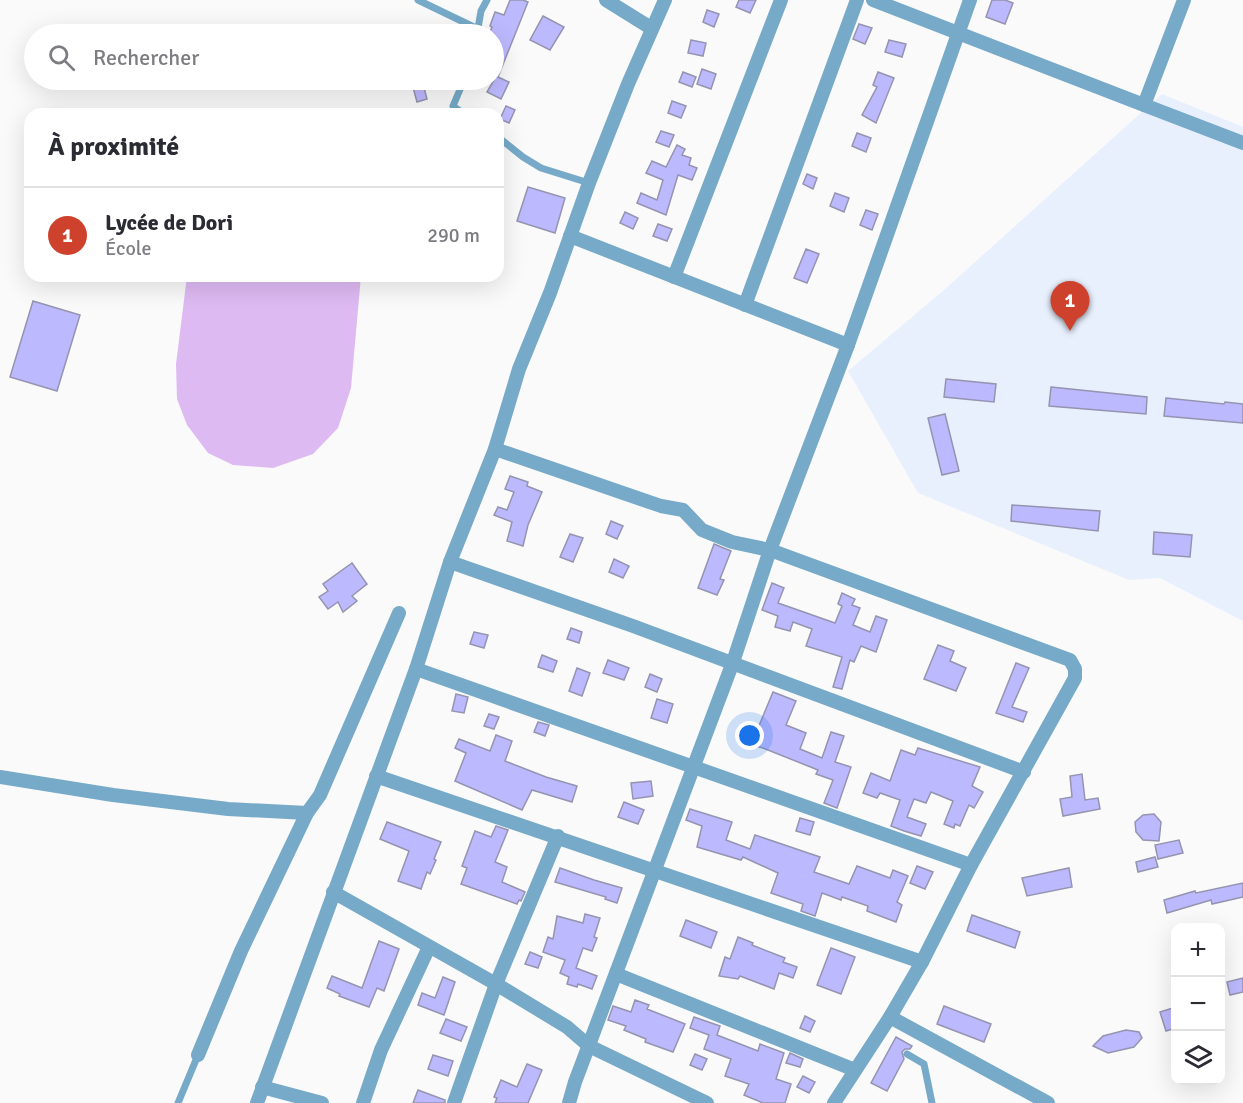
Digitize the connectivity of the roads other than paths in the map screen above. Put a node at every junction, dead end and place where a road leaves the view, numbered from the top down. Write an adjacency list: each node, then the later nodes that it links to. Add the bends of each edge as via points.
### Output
1 (418, 0): 10 (lane)
2 (488, 0): 11 (lane)
3 (606, 0): 12 (street)
4 (665, 0): 12 (street)
5 (781, 0): 21 (street)
6 (857, 0): 22 (street)
7 (873, 0): 13 (street)
8 (970, 0): 13 (street)
9 (1184, 0): 15 (street)
10 (462, 24)
11 (479, 24)
12 (651, 28): 19 (street)
13 (959, 33): 15 (street); 23 (street)
14 (460, 90): 16 (lane, via 453,106)
15 (1144, 105): 18 (street)
16 (456, 108)
17 (504, 140): 19 (lane, via 541,168)
18 (1243, 143)
19 (589, 183): 20 (street)
20 (570, 236): 21 (street); 24 (street, via 519,369)
21 (674, 277): 22 (street)
22 (745, 305): 23 (street)
23 (848, 345): 25 (street)
24 (495, 448): 25 (street, via 661,506 683,510 702,530 732,542); 26 (street)
25 (770, 550): 28 (street); 31 (street, via 1070,660 1075,678)
26 (450, 562): 28 (street); 29 (street)
27 (399, 613): 34 (street, via 320,795)
28 (733, 662): 30 (street); 31 (street)
29 (416, 669): 30 (street); 32 (street)
30 (694, 767): 36 (street); 37 (street)
31 (1024, 772): 36 (street)
32 (376, 776): 35 (street); 38 (street)
33 (0, 777): 34 (street, via 228,809)
34 (307, 813): 46 (street, via 241,951)
35 (558, 836): 37 (street); 42 (street)
36 (971, 865): 40 (street)
37 (655, 871): 40 (street); 41 (street)
38 (333, 892): 39 (street); 48 (street)
39 (429, 947): 42 (street); 52 (street, via 381,1050)
40 (922, 962): 43 (street)
41 (616, 974): 44 (street); 47 (street)
42 (496, 984): 44 (street, via 567,1027); 53 (street)
43 (890, 1017): 47 (street); 58 (street)
44 (589, 1046): 54 (street); 55 (street)
45 (908, 1054): 57 (lane, via 924,1064)
46 (198, 1055): 49 (lane)
47 (855, 1070): 56 (street)
48 (262, 1087): 50 (street); 51 (street)
49 (178, 1103)
50 (257, 1103)
51 (322, 1103)
52 (363, 1103)
53 (453, 1103)
54 (569, 1103)
55 (706, 1103)
56 (834, 1103)
57 (932, 1103)
58 (1048, 1103)

